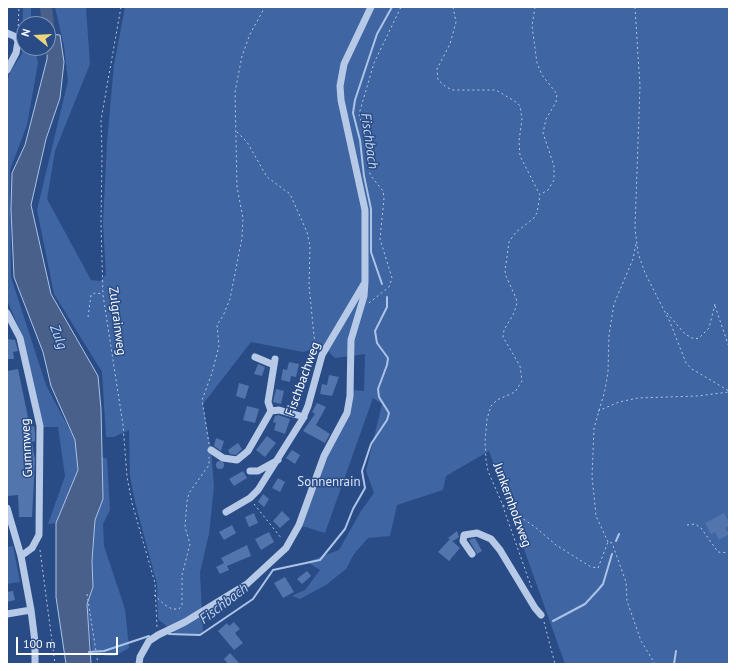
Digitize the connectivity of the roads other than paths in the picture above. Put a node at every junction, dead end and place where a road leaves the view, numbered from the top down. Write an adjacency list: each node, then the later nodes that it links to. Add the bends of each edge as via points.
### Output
1 (372, 7): 4 (street, via 344,64 340,86 365,210)
2 (7, 33): 3 (street, via 16,37 18,42 18,48)
3 (7, 70)
4 (365, 282): 8 (street, Fischbachweg, via 322,355); 20 (street, via 363,300 351,340 349,407 324,456 306,510 293,537 278,556 247,584 149,641)
5 (7, 313): 15 (street, Gummweg, via 20,338 40,426 39,538 32,548)
6 (255, 357): 7 (street, via 275,362 268,402)
7 (271, 411): 8 (street, via 279,410); 9 (street, via 242,457 231,460)
8 (304, 417): 10 (street, Fischbachweg)
9 (210, 452)
10 (278, 460): 11 (street, via 258,471); 13 (street, Fischbachweg, via 254,495)
11 (250, 472)
12 (7, 508): 15 (street)
13 (226, 512)
14 (472, 554): 18 (street, via 463,541 464,535 477,533 491,539 534,608)
15 (21, 556): 16 (street)
16 (31, 610): 17 (street); 19 (street, via 35,642)
17 (7, 614)
18 (541, 615)
19 (34, 664)
20 (139, 664)

